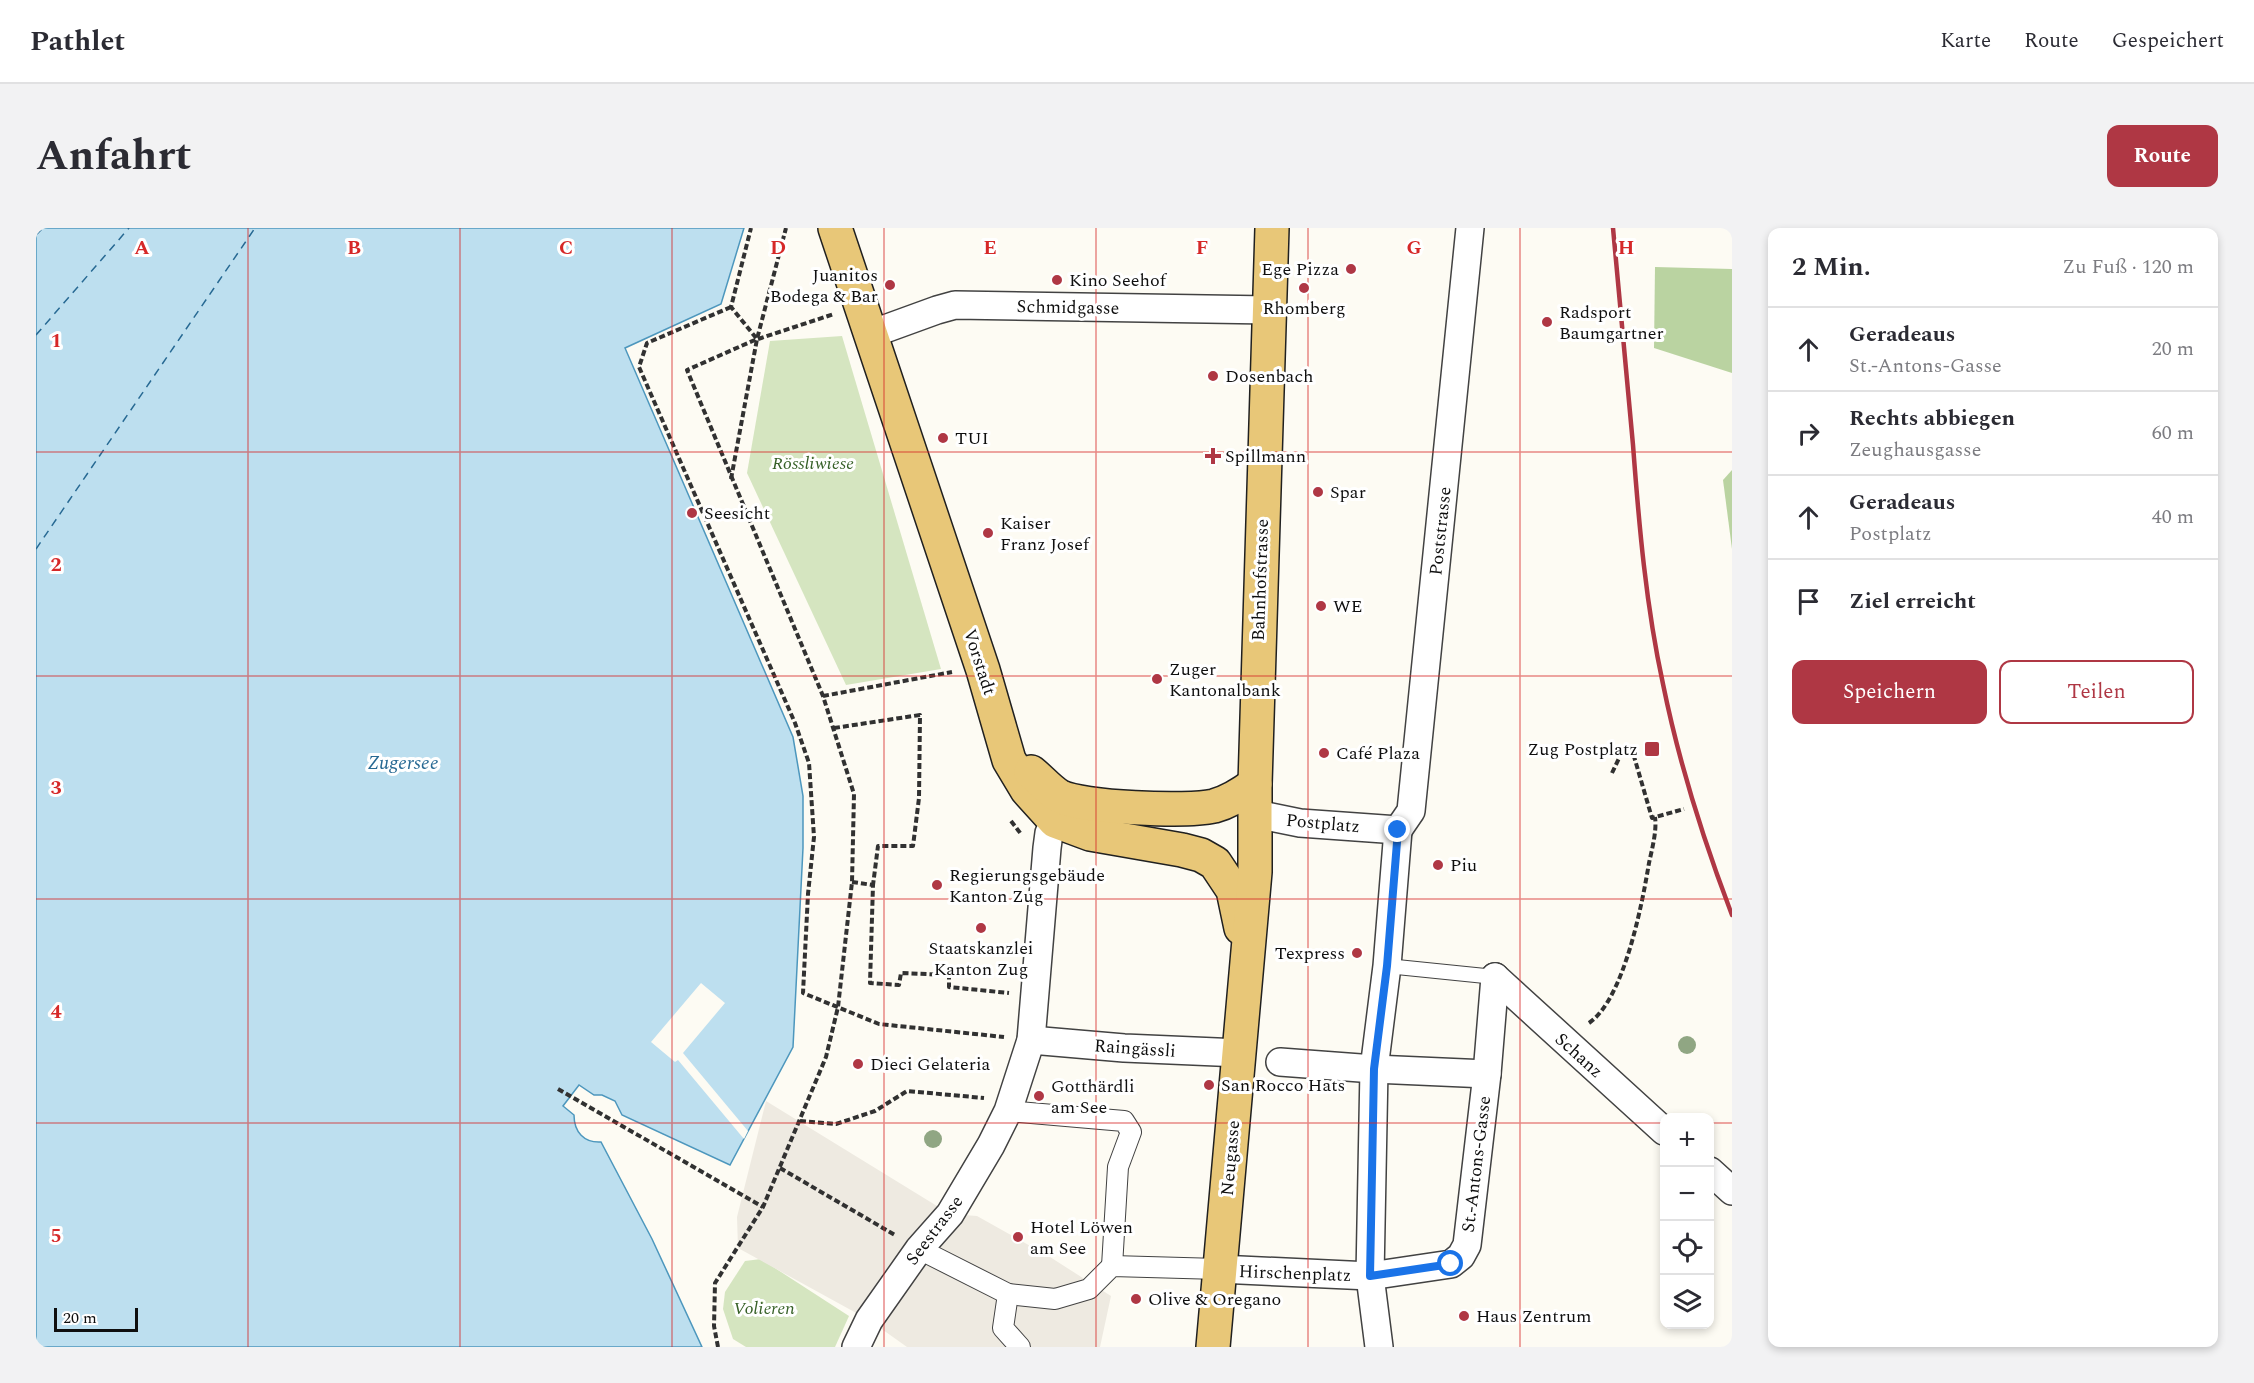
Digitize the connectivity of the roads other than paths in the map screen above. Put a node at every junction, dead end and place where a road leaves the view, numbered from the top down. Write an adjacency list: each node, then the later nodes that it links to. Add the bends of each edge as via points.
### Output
1 (835, 228): 5 (main road, Vorstadt)
2 (1272, 228): 4 (main road, Bahnhofstrasse)
3 (1470, 228): 9 (street, Poststrasse, via 1411,811)
4 (1270, 310): 5 (street, Schmidgasse, via 955,305); 7 (main road, Bahnhofstrasse)
5 (871, 334): 6 (main road, Vorstadt)
6 (996, 714): 7 (main road, via 1029,770 1059,796 1124,807 1193,808 1216,806 1240,795); 8 (main road, Vorstadt, via 1009,760 1027,790)
7 (1256, 799): 9 (street, Postplatz, via 1300,823); 11 (main road, Bahnhofstrasse)
8 (1055, 821): 11 (main road, Vorstadt, via 1090,834 1182,850 1215,863 1233,890); 13 (street, Seestrasse, via 1047,848)
9 (1398, 830): 10 (street)
10 (1387, 966): 12 (lane); 16 (street)
11 (1247, 969): 14 (main road, Neugasse)
12 (1495, 977): 17 (street, St.-Antons-Gasse); 19 (street, Schanz)
13 (1031, 1040): 14 (street, Raingässli); 18 (street, Seestrasse)
14 (1240, 1053): 24 (main road, Neugasse)
15 (1280, 1062): 16 (street)
16 (1374, 1069): 17 (street); 25 (street)
17 (1487, 1074): 25 (street, St.-Antons-Gasse, via 1467,1245 1461,1256 1451,1264)
18 (1010, 1106): 22 (street, Seestrasse, via 950,1214); 23 (street, via 1124,1121 1131,1132 1118,1167)
19 (1660, 1126)
20 (1714, 1175): 21 (street)
21 (1732, 1191)
22 (919, 1249): 26 (street); 27 (street, Seestrasse, via 869,1320)
23 (1112, 1266): 24 (street); 26 (street, via 1089,1289 1055,1299)
24 (1219, 1269): 25 (street, Hirschenplatz); 29 (main road, Neugasse)
25 (1370, 1276): 30 (street)
26 (1008, 1294): 28 (street, via 1004,1328)
27 (856, 1347)
28 (1020, 1347)
29 (1213, 1347)
30 (1379, 1347)

